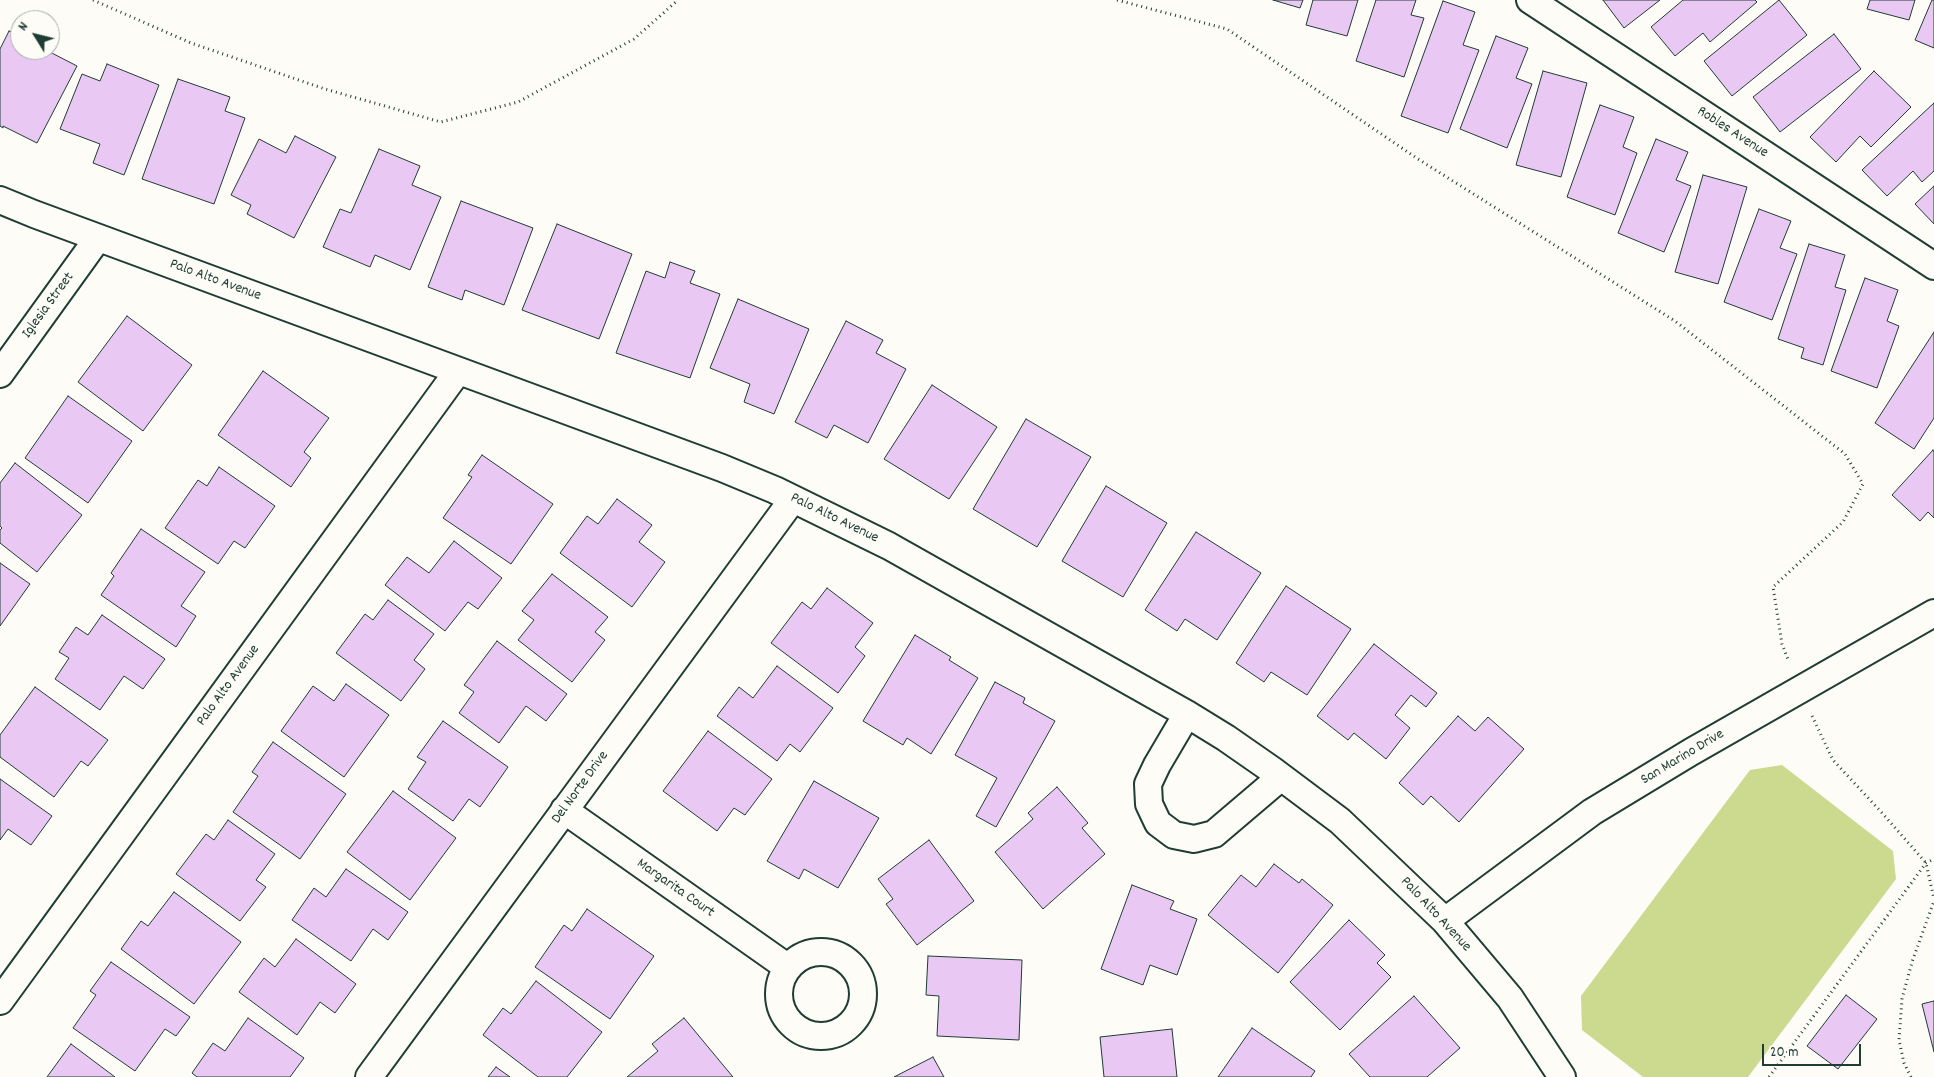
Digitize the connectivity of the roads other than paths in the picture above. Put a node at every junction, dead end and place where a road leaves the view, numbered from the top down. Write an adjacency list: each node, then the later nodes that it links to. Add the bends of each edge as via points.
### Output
1 (1530, 0): 4 (street, Robles Avenue)
2 (0, 200): 3 (street, Palo Alto Avenue)
3 (98, 238): 5 (street, Palo Alto Avenue); 6 (street, Iglesia Street)
4 (1934, 266)
5 (458, 371): 7 (street, Palo Alto Avenue, via 722,468); 14 (street, Palo Alto Avenue)
6 (0, 374)
7 (793, 498): 9 (street, Palo Alto Avenue, via 889,546); 11 (street, Del Norte Drive)
8 (1934, 613): 12 (street, San Marino Drive, via 1592,812)
9 (1187, 714): 10 (street, Palo Alto Avenue); 10 (street, via 1148,784 1149,804 1158,823 1174,835 1194,839 1214,834)
10 (1281, 777): 12 (street, Palo Alto Avenue, via 1340,821)
11 (564, 810): 13 (street, Margarita Court); 15 (street, Del Norte Drive)
12 (1445, 922): 16 (street, Palo Alto Avenue, via 1510,998)
13 (787, 967)
14 (0, 1000)
15 (369, 1077)
16 (1562, 1077)

